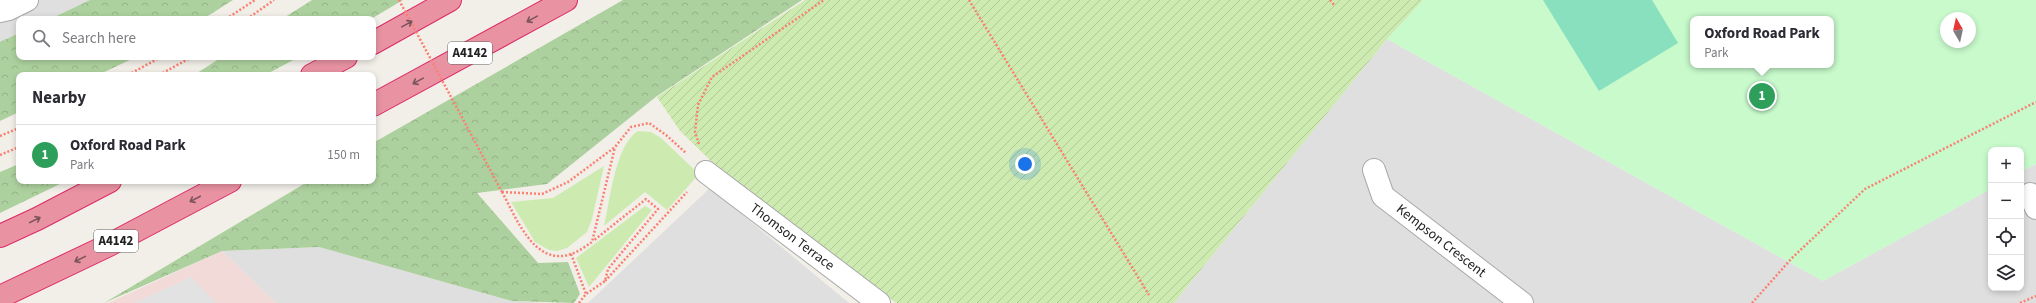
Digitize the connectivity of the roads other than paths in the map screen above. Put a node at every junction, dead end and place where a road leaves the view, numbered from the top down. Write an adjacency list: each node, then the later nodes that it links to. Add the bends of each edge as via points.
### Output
1 (27, 0): 4 (street)
2 (450, 0): 5 (highway, one-way to 2)
3 (566, 0): 8 (highway, A4142, one-way to 8)
4 (0, 11)
5 (376, 41)
6 (340, 60): 7 (highway)
7 (318, 72)
8 (376, 103)
9 (1374, 170): 16 (street, Kempson Crescent, via 1383,196)
10 (706, 172): 15 (street, Thomson Terrace)
11 (104, 184): 13 (highway, one-way to 11)
12 (224, 184): 14 (highway, A4142, one-way to 14, via 109,245)
13 (0, 236)
14 (0, 297)
15 (879, 303)
16 (1522, 303)

